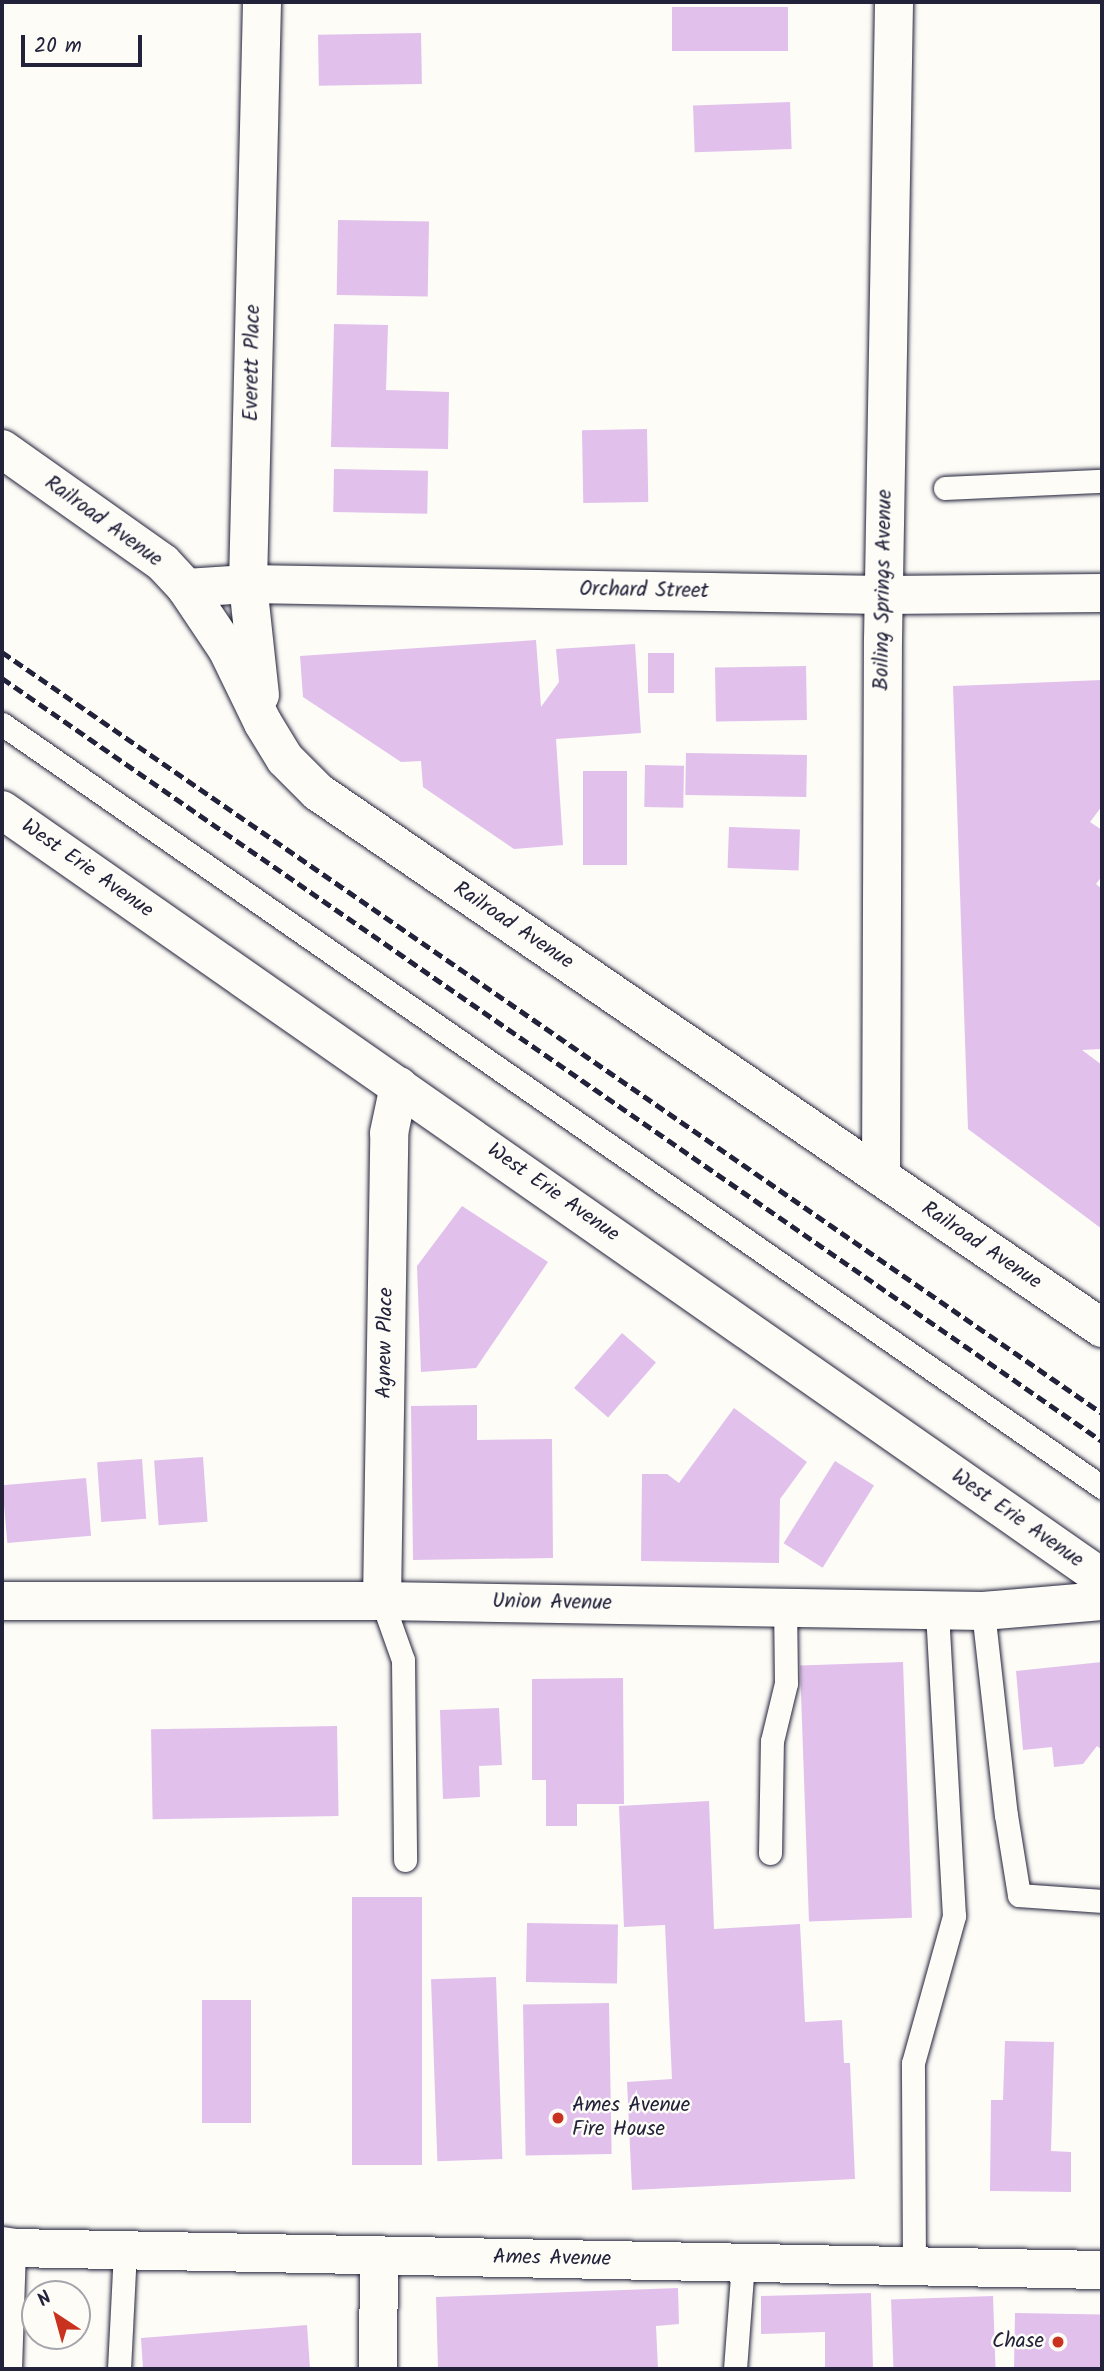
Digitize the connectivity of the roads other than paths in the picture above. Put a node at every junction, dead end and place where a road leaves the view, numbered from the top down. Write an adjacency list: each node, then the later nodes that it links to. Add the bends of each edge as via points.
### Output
1 (262, 2): 6 (street, Everett Place)
2 (894, 2): 9 (street, Boiling Springs Avenue)
3 (2, 449): 7 (street, Railroad Avenue, via 163,563)
4 (1102, 481): 5 (lane)
5 (945, 488)
6 (247, 584): 7 (street, Orchard Street); 9 (street, Orchard Street); 10 (street, Everett Place)
7 (186, 588): 10 (street, Railroad Avenue, via 227,649)
8 (1102, 593): 9 (street, Orchard Street)
9 (884, 595): 14 (street, Boiling Springs Avenue)
10 (263, 723): 14 (street, Railroad Avenue, via 285,759 317,792)
11 (2, 724): 16 (lane)
12 (2, 810): 13 (street, West Erie Avenue)
13 (400, 1086): 17 (street, West Erie Avenue); 19 (street, Agnew Place, via 389,1133)
14 (881, 1177): 15 (street, Railroad Avenue)
15 (1102, 1328)
16 (1102, 1487)
17 (1102, 1578)
18 (2, 1601): 19 (street, Union Avenue)
19 (382, 1601): 21 (street, Union Avenue); 25 (lane, via 403,1660)
20 (1102, 1601): 23 (street, Union Avenue)
21 (785, 1606): 22 (street, Union Avenue); 24 (lane, via 786,1683 772,1741)
22 (937, 1609): 23 (street, Union Avenue); 31 (lane, via 954,1916 914,2063)
23 (983, 1611): 26 (lane, via 1019,1895)
24 (770, 1853)
25 (405, 1860)
26 (1102, 1900)
27 (8, 2247): 28 (street, Ames Avenue); 33 (lane)
28 (125, 2250): 29 (street, Ames Avenue); 34 (lane)
29 (379, 2256): 30 (street, Ames Avenue); 35 (street)
30 (743, 2263): 31 (street, Ames Avenue); 36 (lane)
31 (914, 2266): 32 (street, Ames Avenue)
32 (1102, 2270)
33 (10, 2369)
34 (119, 2369)
35 (378, 2369)
36 (736, 2369)

